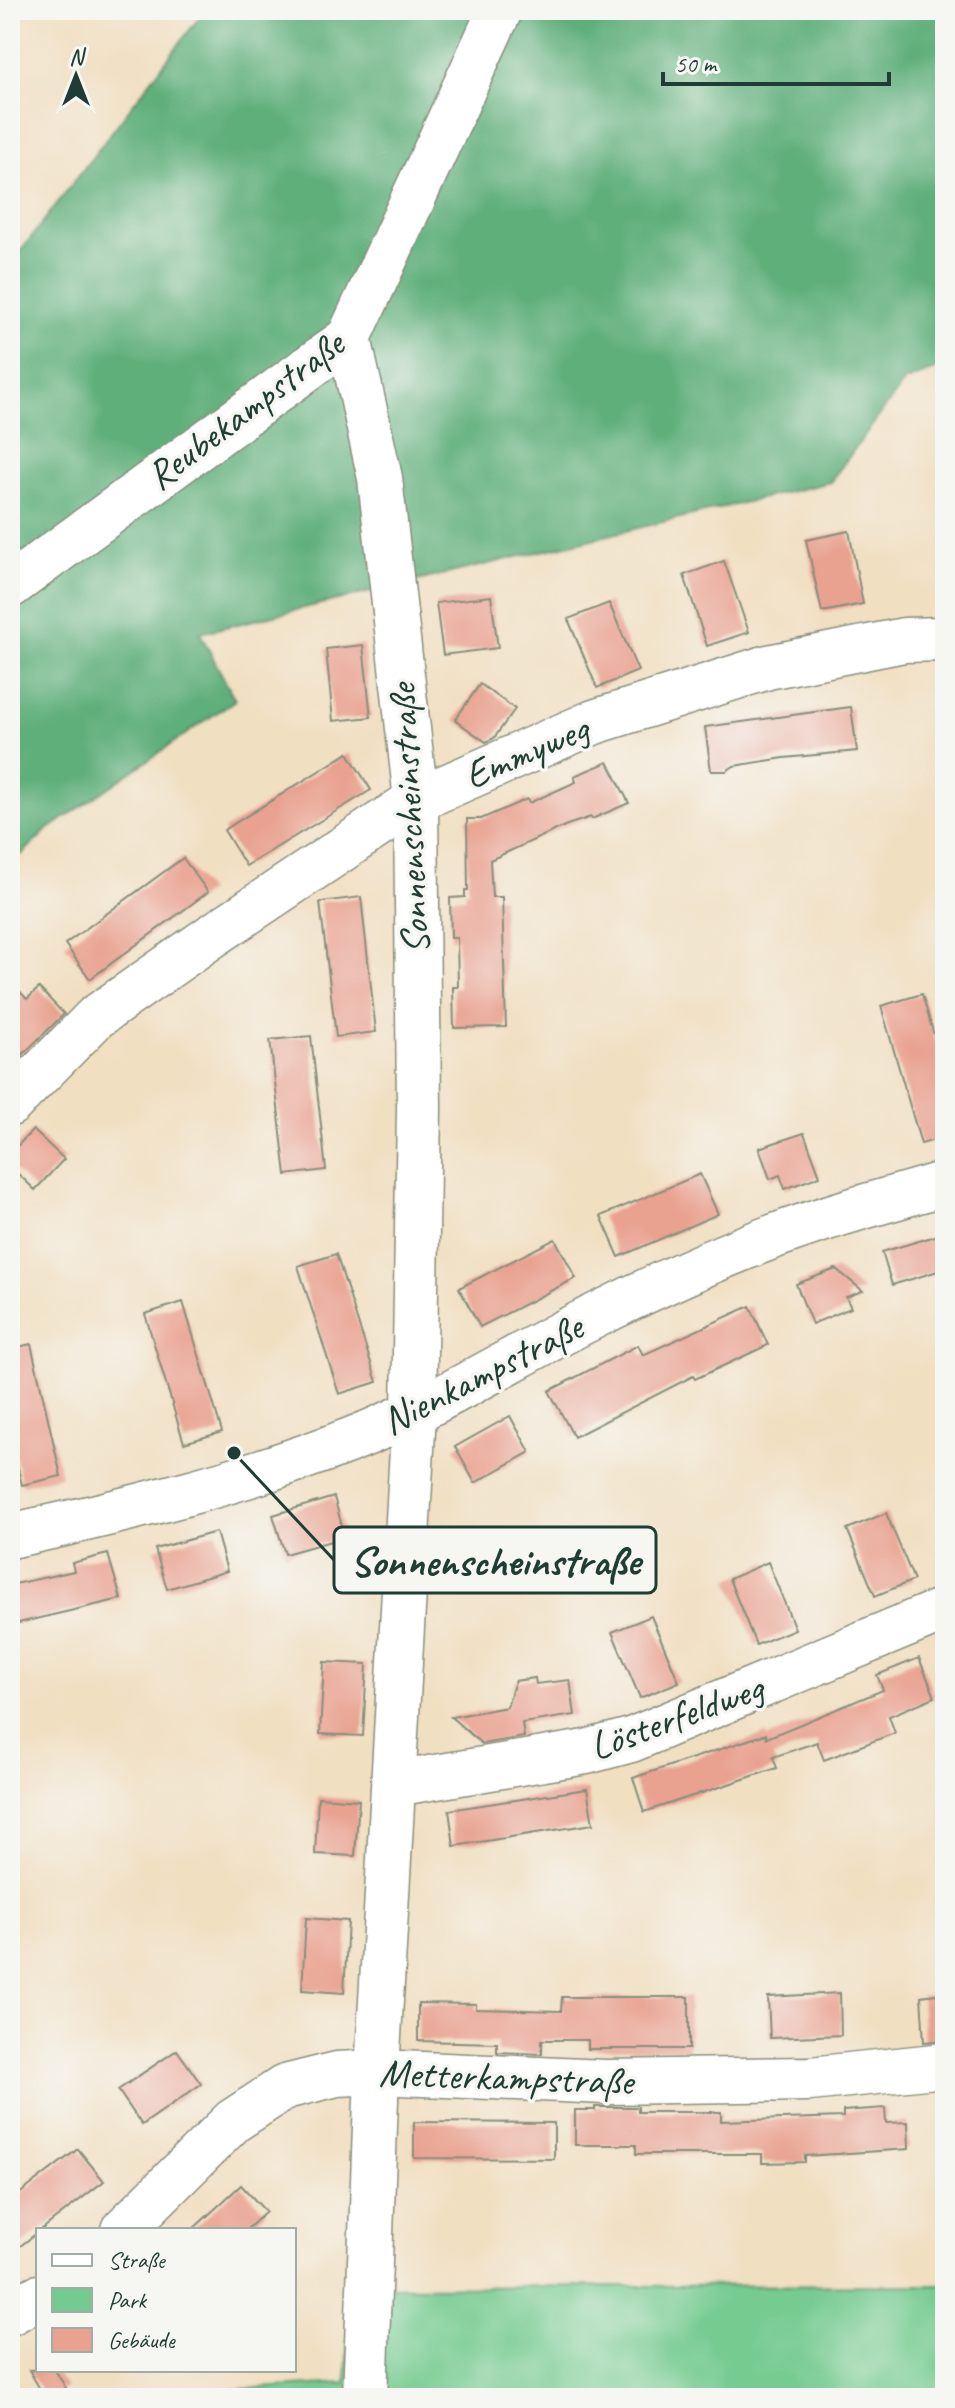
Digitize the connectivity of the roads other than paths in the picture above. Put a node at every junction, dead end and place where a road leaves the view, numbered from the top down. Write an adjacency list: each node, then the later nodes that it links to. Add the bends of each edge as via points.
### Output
1 (500, 10): 2 (street, Reubekampstraße)
2 (349, 338): 3 (street, Reubekampstraße); 5 (street, Sonnenscheinstraße, via 380,478)
3 (10, 586)
4 (945, 639): 5 (street, Emmyweg, via 904,640 768,667 594,722)
5 (416, 800): 6 (street, Emmyweg, via 96,1017); 8 (street, Sonnenscheinstraße, via 419,1108)
6 (10, 1104)
7 (945, 1183): 8 (street, Nienkampstraße, via 804,1225 695,1270 600,1313)
8 (414, 1413): 9 (street, Nienkampstraße, via 279,1465 111,1514); 11 (street, Sonnenscheinstraße)
9 (10, 1536)
10 (945, 1609): 11 (street, Lösterfeldweg, via 631,1740)
11 (394, 1784): 13 (street, Sonnenscheinstraße)
12 (945, 2065): 13 (street, Metterkampstraße, via 810,2079 622,2082)
13 (377, 2072): 14 (street, Metterkampstraße, via 337,2074 285,2087 233,2121); 17 (street, Sonnenscheinstraße)
14 (125, 2228)
15 (36, 2298): 16 (street)
16 (10, 2313)
17 (365, 2398)

